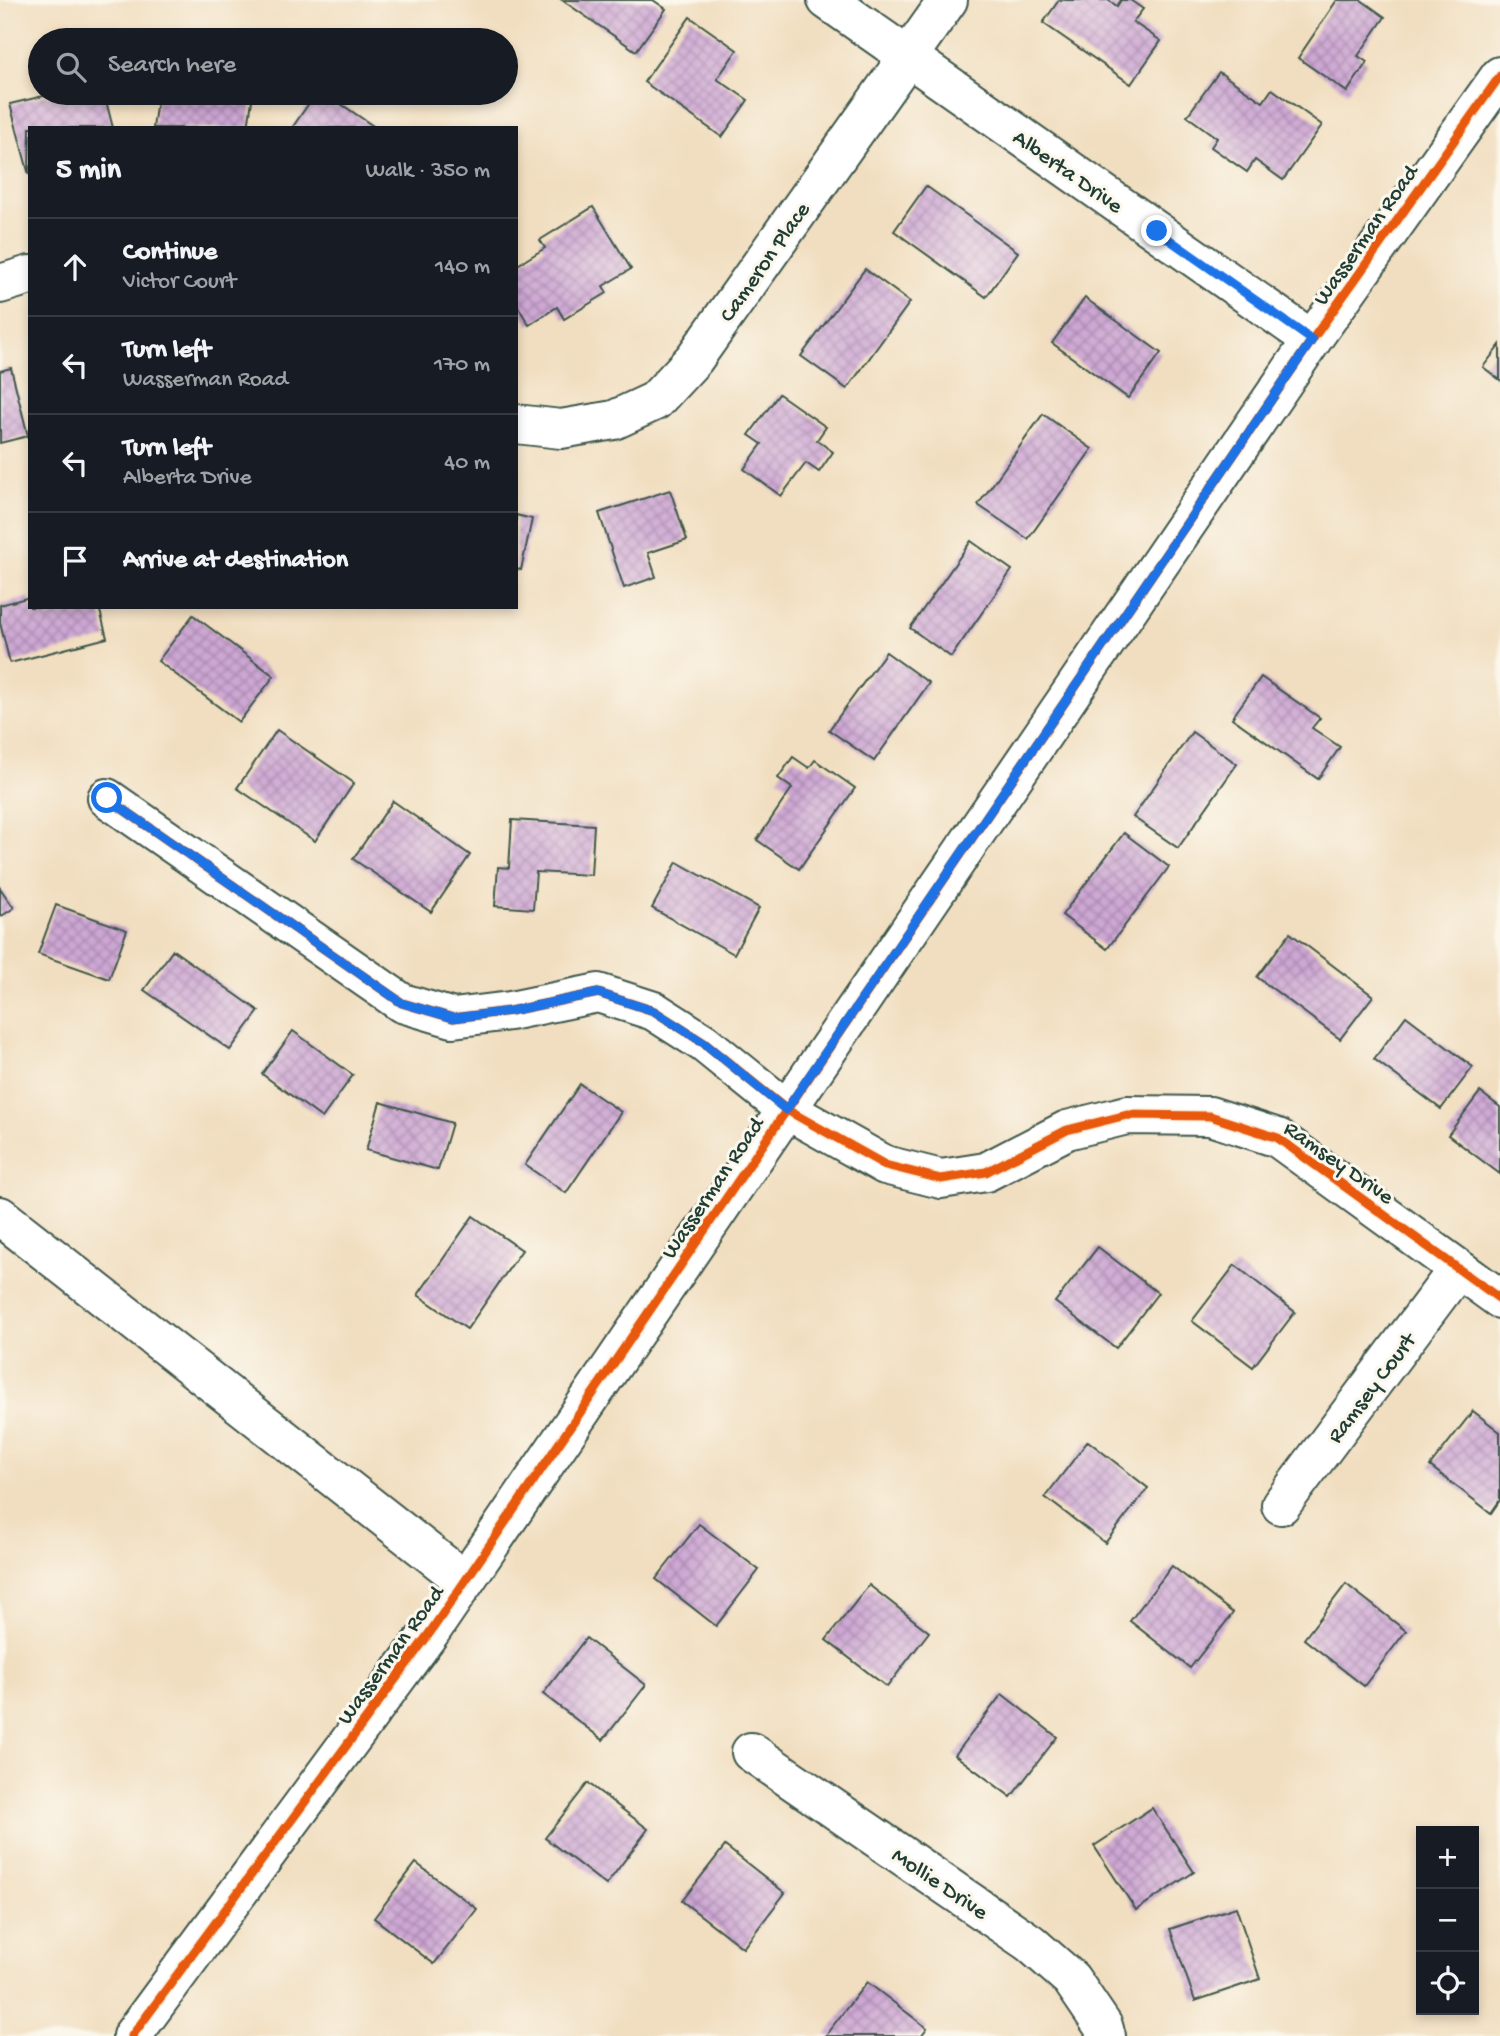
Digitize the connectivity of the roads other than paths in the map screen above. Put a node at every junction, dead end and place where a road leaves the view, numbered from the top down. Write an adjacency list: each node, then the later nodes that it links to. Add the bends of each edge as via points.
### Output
1 (827, 0): 3 (street, Alberta Drive)
2 (948, 0): 3 (street, Cameron Place)
3 (907, 57): 7 (street, Alberta Drive); 8 (street, Cameron Place, via 694,359 655,401 614,420 561,429)
4 (1500, 76): 7 (street, Wasserman Road)
5 (28, 276): 6 (street)
6 (0, 284)
7 (1312, 340): 10 (street, Wasserman Road)
8 (518, 424)
9 (107, 798): 10 (street, Ramsey Drive, via 402,1003 453,1018 598,993 654,1011 704,1043)
10 (786, 1110): 12 (street, Ramsey Drive, via 885,1165 941,1179 986,1172 1067,1130 1127,1115 1210,1115 1279,1138); 15 (street, Wasserman Road)
11 (0, 1216): 15 (street)
12 (1458, 1269): 13 (street, Ramsey Drive); 14 (street, Ramsey Court)
13 (1500, 1299)
14 (1281, 1505)
15 (465, 1581): 17 (street, Wasserman Road)
16 (751, 1752): 18 (street, Mollie Drive, via 1030,1943 1071,1979)
17 (132, 2036)
18 (1106, 2036)

